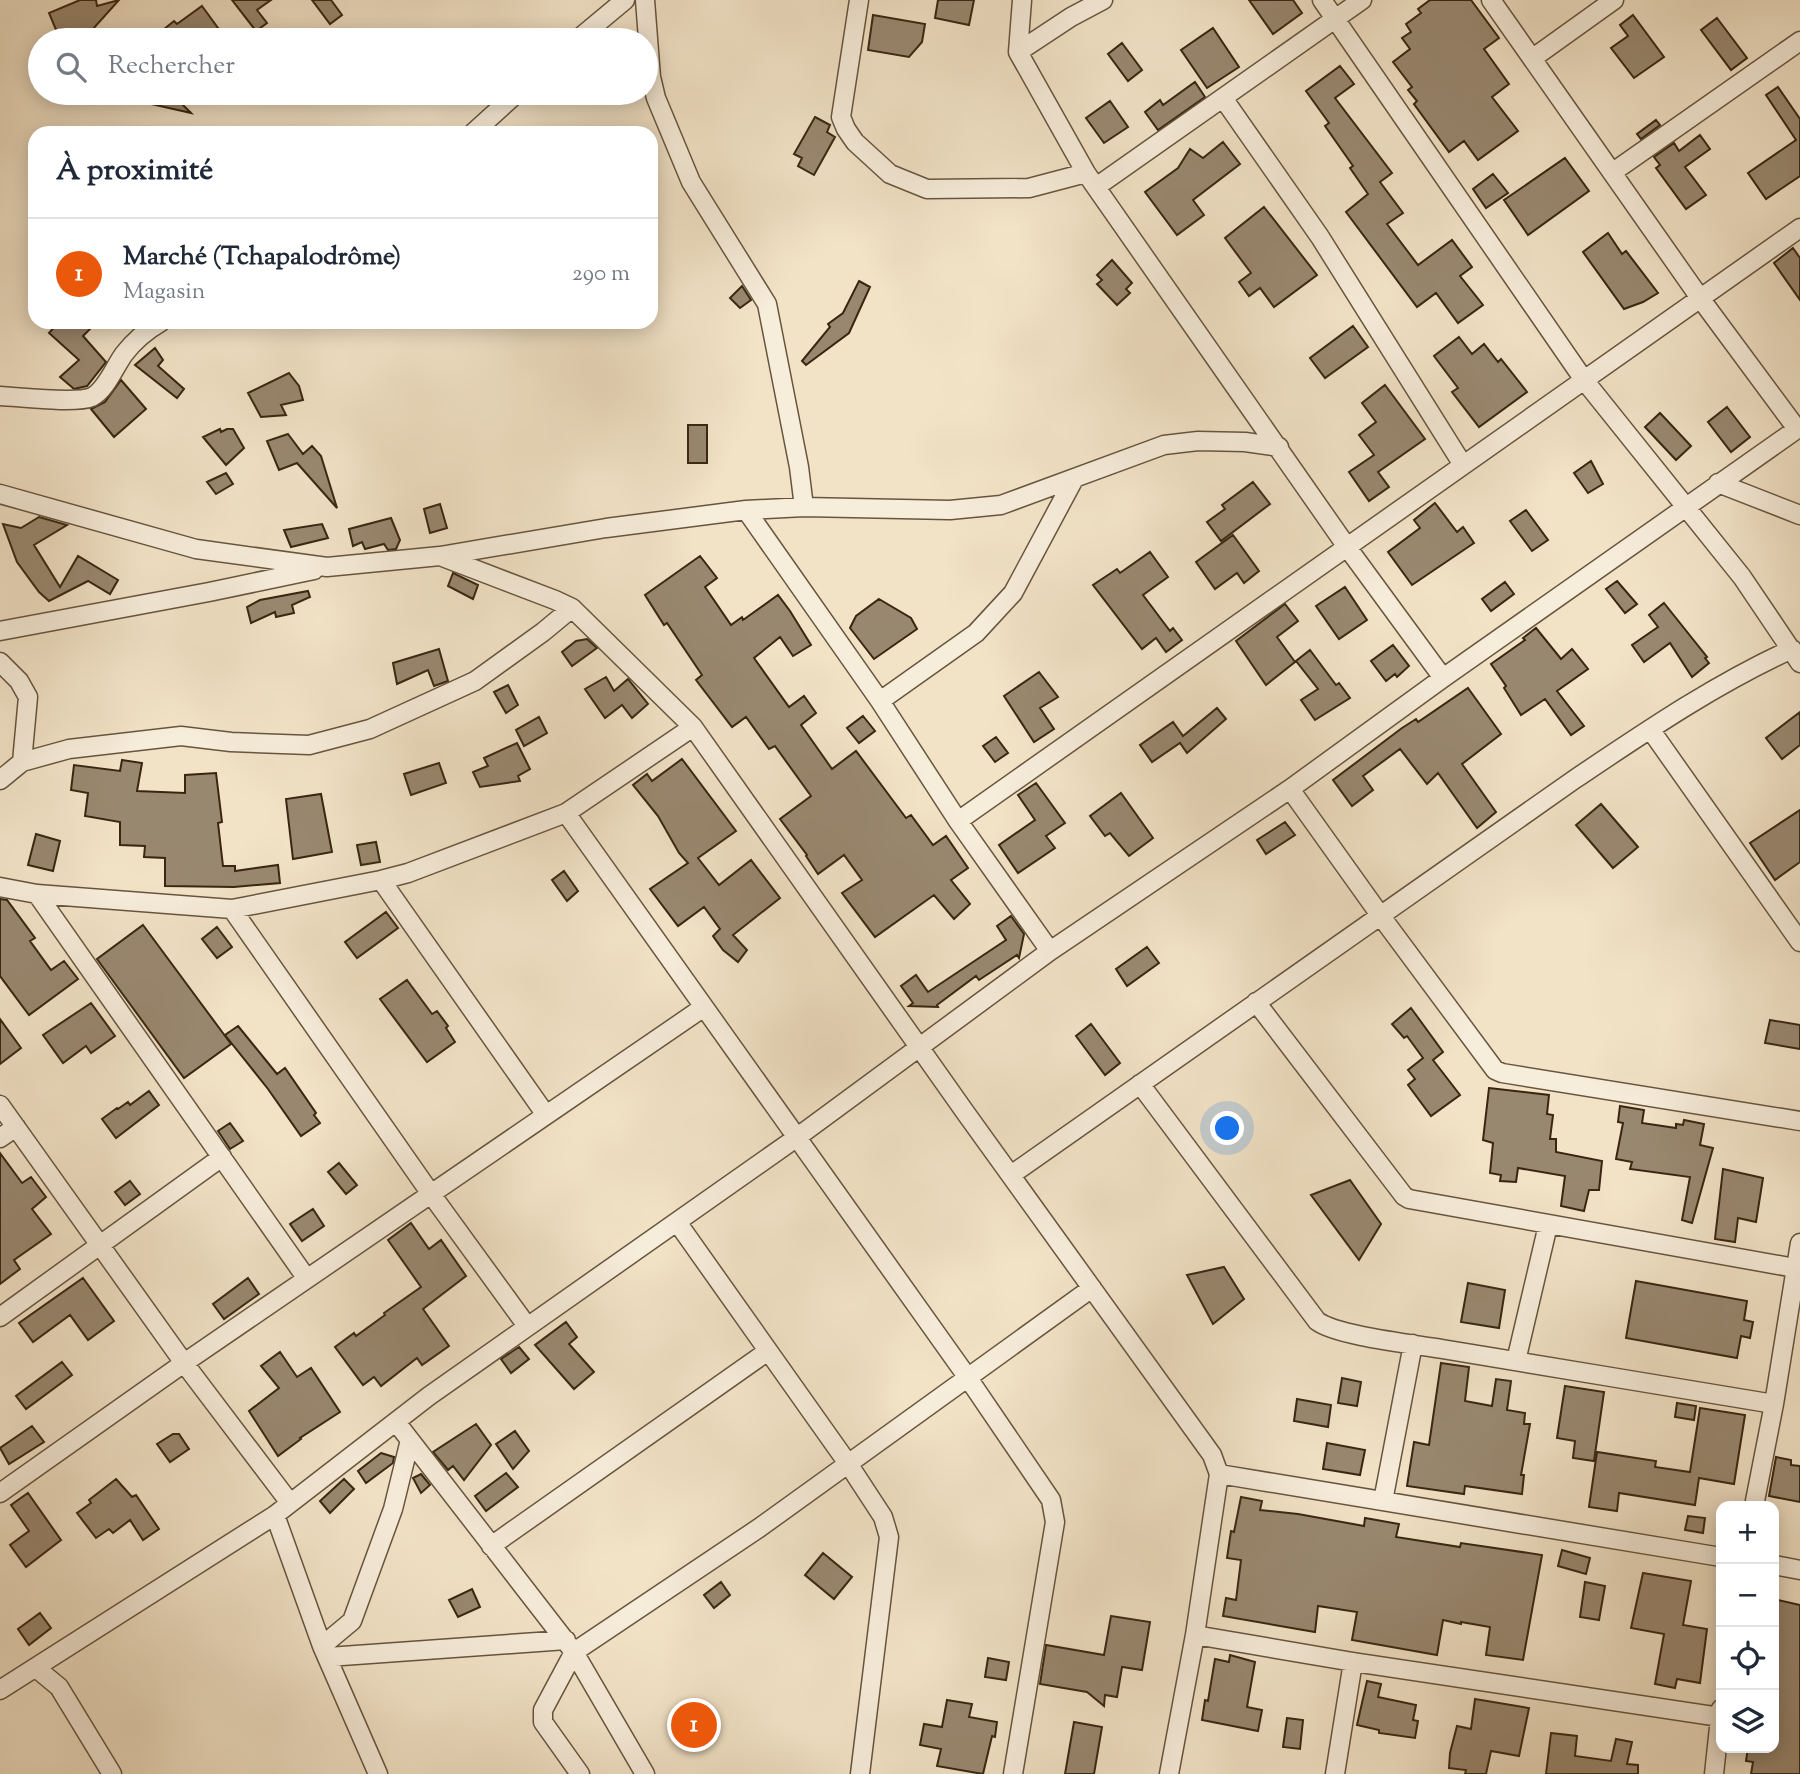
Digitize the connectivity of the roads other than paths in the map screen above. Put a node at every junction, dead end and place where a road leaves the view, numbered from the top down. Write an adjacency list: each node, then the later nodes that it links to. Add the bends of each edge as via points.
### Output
1 (625, 0): 11 (street)
2 (645, 0): 12 (street)
3 (859, 0): 21 (street, via 841,117 855,142 891,174 927,189 1029,188)
4 (1022, 0): 14 (street)
5 (1104, 0): 14 (street)
6 (1322, 0): 10 (street)
7 (1362, 0): 10 (street)
8 (1491, 0): 15 (street)
9 (1614, 0): 15 (street)
10 (1335, 19): 16 (street); 25 (street)
11 (591, 28)
12 (647, 28)
13 (1800, 41): 20 (street)
14 (1018, 52): 21 (street)
15 (1533, 58): 20 (street)
16 (1223, 98): 21 (street); 29 (street, via 1320,237)
17 (658, 103): 33 (street, via 691,182 767,304)
18 (504, 105): 19 (street)
19 (481, 126)
20 (1614, 172): 23 (street)
21 (1091, 180): 28 (street)
22 (1800, 228): 23 (street)
23 (1700, 299): 25 (street); 27 (street)
24 (152, 329): 26 (street, via 124,354 92,397)
25 (1584, 380): 29 (street); 34 (street)
26 (0, 396)
27 (1799, 428): 31 (street)
28 (1279, 447): 30 (street, via 1245,442 1164,445); 37 (street)
29 (1463, 465): 37 (street)
30 (1074, 479): 33 (street, via 1001,505 950,510); 45 (street, via 1013,593 976,633)
31 (1718, 483): 34 (street); 36 (street)
32 (0, 494): 39 (street, via 196,549)
33 (804, 507): 35 (street)
34 (1685, 507): 42 (street, via 1742,577); 44 (street)
35 (746, 510): 38 (street); 45 (street)
36 (1800, 515)
37 (1347, 547): 44 (street); 52 (street)
38 (440, 556): 39 (street); 40 (street)
39 (327, 567): 41 (street)
40 (572, 608): 46 (street); 48 (street, via 475,681 370,729 309,745 181,736 69,749)
41 (0, 631)
42 (1796, 656): 47 (street, via 1752,667)
43 (0, 662): 48 (street, via 28,697)
44 (1443, 678): 50 (street)
45 (880, 701): 52 (street)
46 (693, 727): 51 (street); 62 (street)
47 (1650, 729): 57 (street); 58 (street)
48 (23, 762): 49 (street)
49 (0, 780)
50 (1290, 789): 57 (street); 59 (street)
51 (566, 813): 53 (street); 61 (street)
52 (958, 821): 59 (street)
53 (382, 880): 56 (street); 65 (street)
54 (0, 887): 55 (street)
55 (37, 894): 56 (street); 70 (street)
56 (232, 909): 72 (street)
57 (1380, 915): 60 (street); 66 (street, via 1498,1071)
58 (1800, 942)
59 (1050, 951): 62 (street)
60 (1256, 1002): 63 (street); 74 (street, via 1404,1196)
61 (704, 1007): 65 (street); 69 (street)
62 (919, 1047): 69 (street); 71 (street)
63 (1140, 1084): 71 (street); 82 (street, via 1317,1321 1336,1330)
64 (0, 1105): 67 (street)
65 (546, 1115): 72 (street)
66 (1800, 1121)
67 (16, 1127): 68 (street); 76 (street)
68 (0, 1138)
69 (796, 1138): 73 (street); 86 (street)
70 (222, 1157): 76 (street); 78 (street)
71 (1011, 1175): 79 (street)
72 (431, 1194): 78 (street); 81 (street)
73 (677, 1222): 81 (street); 83 (street)
74 (1548, 1226): 77 (street); 84 (street)
75 (1800, 1243): 77 (street)
76 (100, 1245): 80 (street); 85 (street)
77 (1795, 1268): 87 (street)
78 (307, 1279): 85 (street)
79 (1092, 1288): 86 (street); 91 (street, via 1212,1455)
80 (0, 1317)
81 (527, 1326): 88 (street)
82 (1413, 1344): 84 (street); 93 (street)
83 (768, 1351): 90 (street); 97 (street)
84 (1516, 1361): 87 (street)
85 (184, 1363): 92 (street); 95 (street)
86 (968, 1378): 90 (street); 114 (street, via 1055,1511)
87 (1774, 1404): 94 (street)
88 (396, 1422): 89 (street); 95 (street)
89 (410, 1440): 97 (street); 103 (street, via 393,1509 352,1621)
90 (849, 1465): 102 (street, via 760,1528); 113 (street, via 883,1517 889,1538)
91 (1219, 1474): 93 (street); 101 (street)
92 (0, 1493)
93 (1383, 1501): 98 (street)
94 (1755, 1501)
95 (290, 1503): 96 (street)
96 (275, 1515): 103 (street); 105 (street)
97 (491, 1546): 102 (street)
98 (1716, 1555)
99 (1779, 1566): 100 (street)
100 (1800, 1570)
101 (1195, 1635): 104 (street); 115 (street)
102 (570, 1646): 103 (street); 111 (street, via 543,1710 543,1722); 112 (street)
103 (325, 1652): 110 (street)
104 (1353, 1662): 107 (street); 116 (street)
105 (36, 1668): 106 (street); 109 (street, via 59,1687)
106 (0, 1690)
107 (1716, 1712)
108 (1716, 1753): 117 (street)
109 (112, 1774)
110 (378, 1774)
111 (580, 1774)
112 (645, 1774)
113 (860, 1774)
114 (1013, 1774)
115 (1169, 1774)
116 (1335, 1774)
117 (1714, 1774)

